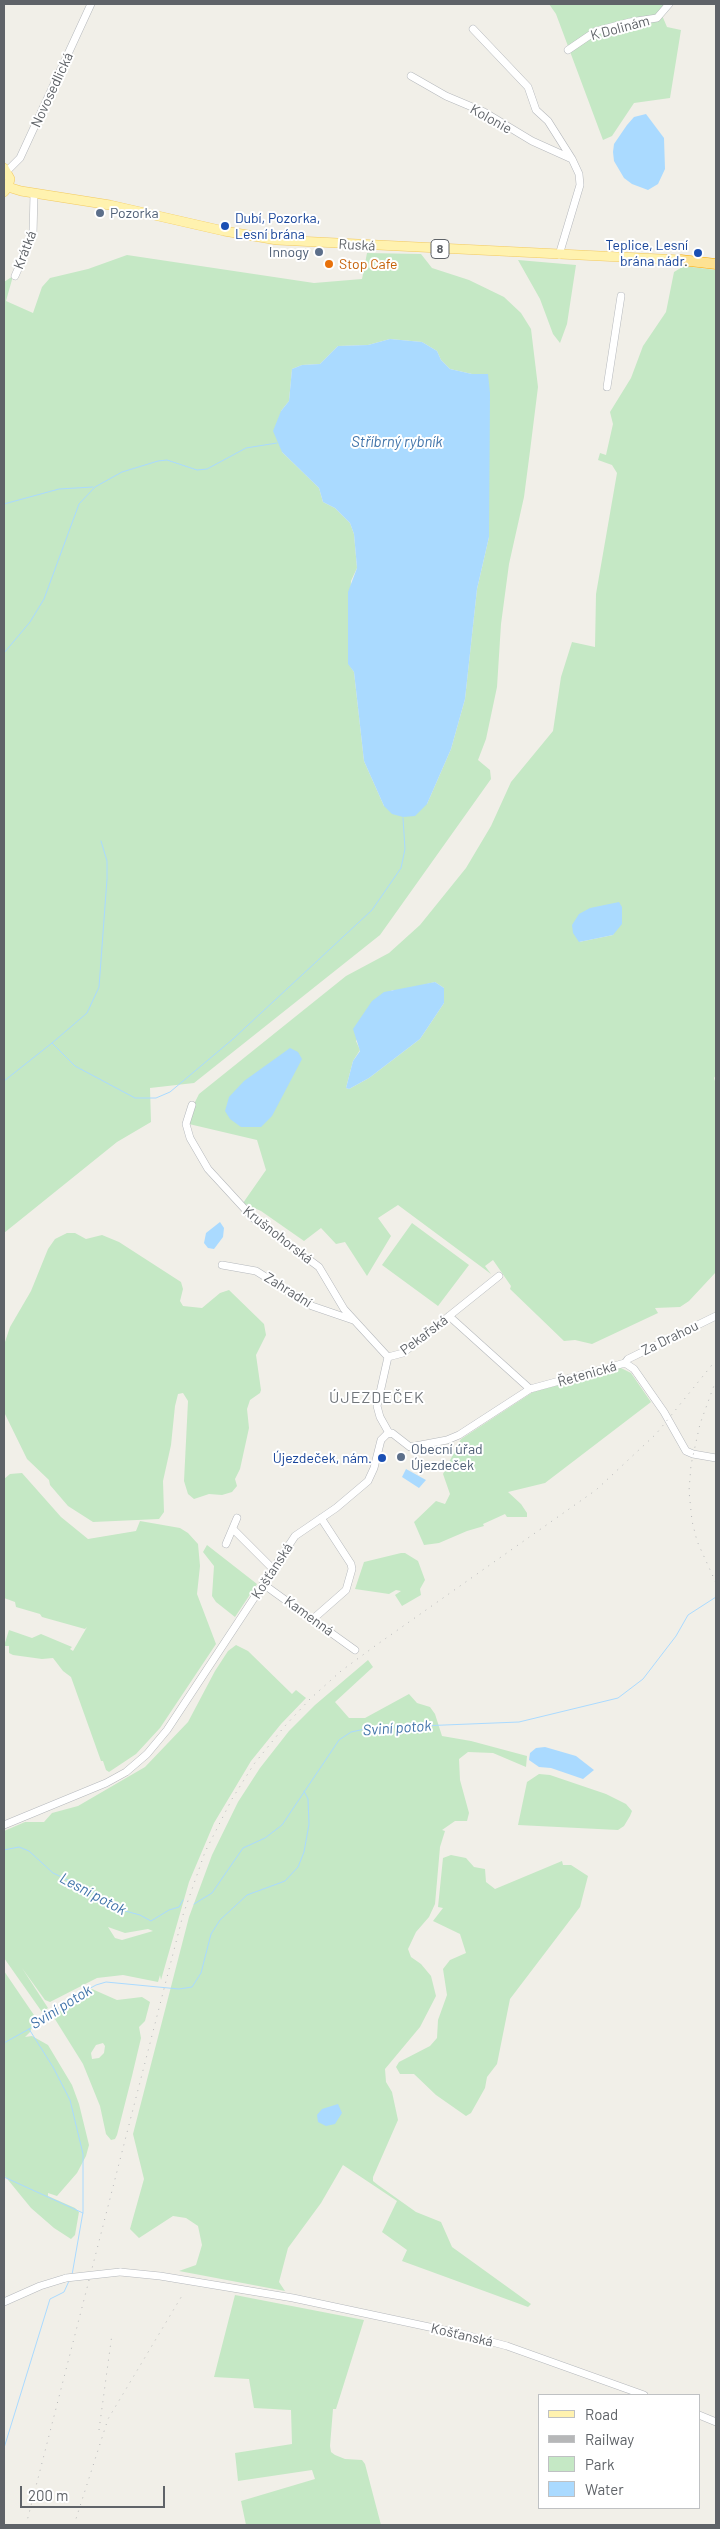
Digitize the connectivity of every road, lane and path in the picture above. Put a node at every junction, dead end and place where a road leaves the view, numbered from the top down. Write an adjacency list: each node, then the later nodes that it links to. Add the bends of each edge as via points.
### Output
1 (91, 4): 7 (street, Novosedlická, via 20,158)
2 (669, 4): 4 (street, K Dolinám, via 656,18 596,31)
3 (474, 29): 6 (street, via 528,87 536,110 548,121)
4 (568, 50)
5 (411, 76): 6 (street, Kolonie)
6 (572, 159): 10 (street, via 580,186)
7 (5, 170): 8 (main road, 8, via 10,179)
8 (6, 190): 9 (main road, Ruská / 8)
9 (34, 193): 10 (main road, Ruská / 8, via 110,205 271,240); 13 (street, Krátká, via 33,235)
10 (559, 255): 11 (main road, Ruská / 8)
11 (681, 260): 12 (highway, 8)
12 (716, 262)
13 (15, 276)
14 (621, 296): 15 (street)
15 (607, 387)
16 (192, 1105): 21 (street, Krušnohorská, via 186,1124 190,1138 208,1169 253,1218 319,1267)
17 (222, 1265): 21 (street, Zahradní, via 256,1271 312,1306)
18 (499, 1276): 19 (street, Pekařská)
19 (449, 1316): 22 (street, Pekařská, via 402,1352); 24 (street)
20 (716, 1316): 23 (street, Za Drahou, via 628,1358)
21 (354, 1320): 22 (street, Krušnohorská)
22 (388, 1357): 25 (street, Pekařská, via 377,1406)
23 (625, 1363): 24 (street, Řetenická); 26 (street, Řetenická, via 634,1369 688,1452)
24 (530, 1389): 25 (street, Řetenická, via 455,1437 412,1447)
25 (389, 1433): 28 (street, Košťanská, via 382,1438 373,1471 365,1484)
26 (716, 1458)
27 (237, 1518): 29 (street)
28 (321, 1518): 31 (street, Košťanská, via 295,1536); 33 (street, via 352,1569 346,1590)
29 (232, 1529): 30 (street); 31 (street)
30 (226, 1544)
31 (273, 1569): 32 (street, Košťanská)
32 (263, 1584): 33 (street, Kamenná); 35 (street, Košťanská, via 167,1730 141,1760 106,1783)
33 (313, 1619): 34 (street, Kamenná)
34 (355, 1650)
35 (4, 1825)
36 (4, 2302): 37 (street, Košťanská, bridge, via 66,2278 120,2272 151,2274 274,2295 484,2339)
37 (641, 2394)
38 (700, 2415): 39 (street)
39 (716, 2422)

